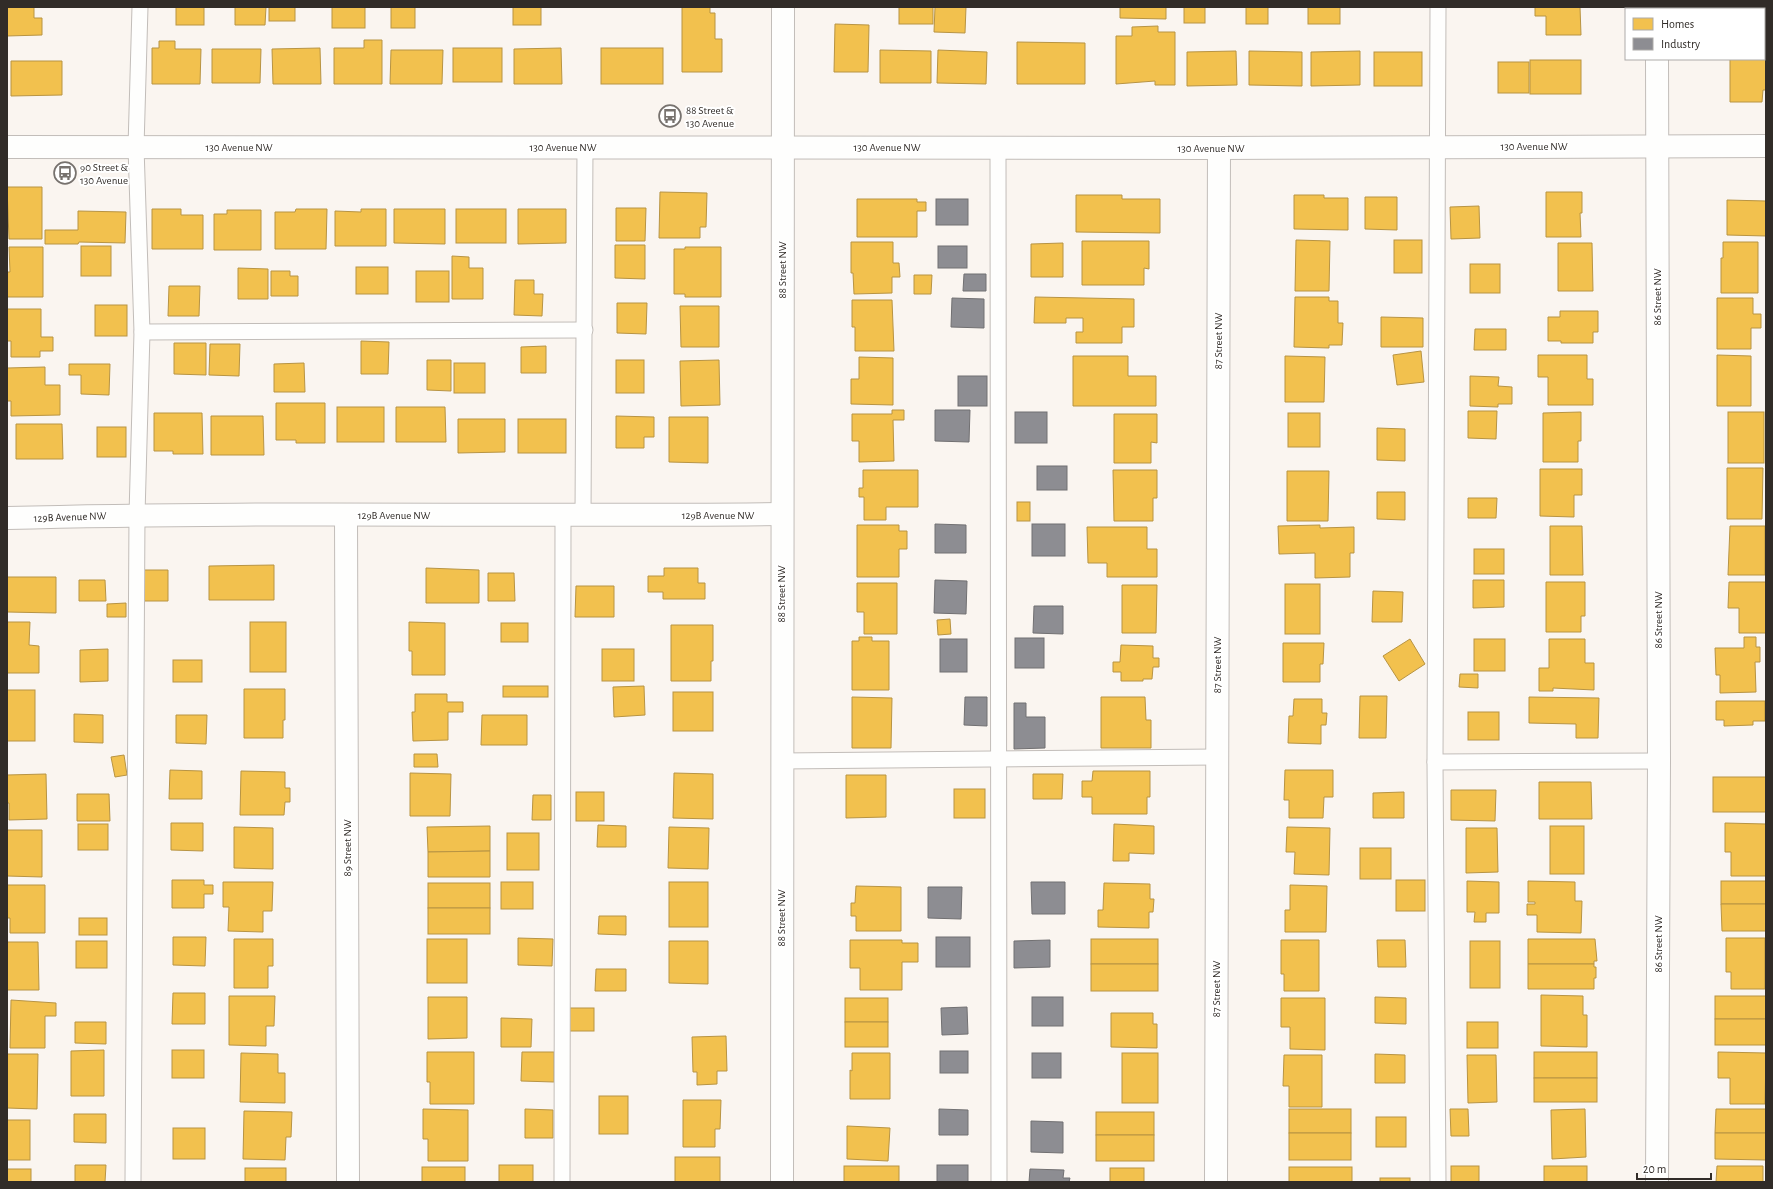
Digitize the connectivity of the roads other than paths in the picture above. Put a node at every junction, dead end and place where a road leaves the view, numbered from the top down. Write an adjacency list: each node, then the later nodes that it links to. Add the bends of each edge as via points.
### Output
1 (140, 7): 8 (lane)
2 (783, 7): 11 (street, 88 Street NW)
3 (1438, 7): 9 (lane)
4 (1657, 60): 5 (street, 86 Street NW)
5 (1657, 146): 6 (street, 130 Avenue NW); 9 (street, 130 Avenue NW); 24 (street, 86 Street NW)
6 (1766, 146)
7 (7, 147): 8 (street, 130 Avenue NW)
8 (136, 147): 10 (street, 130 Avenue NW); 15 (lane)
9 (1436, 147): 13 (street, 130 Avenue NW); 25 (lane)
10 (585, 148): 11 (street, 130 Avenue NW); 14 (lane)
11 (782, 148): 12 (street, 130 Avenue NW); 16 (street, 88 Street NW)
12 (998, 148): 13 (street, 130 Avenue NW); 22 (lane)
13 (1219, 148): 21 (street, 87 Street NW)
14 (585, 330): 15 (lane); 19 (lane)
15 (142, 332): 17 (lane)
16 (781, 514): 19 (street, 129B Avenue NW); 23 (street, 88 Street NW)
17 (137, 515): 18 (street, 129B Avenue NW); 20 (street, 129B Avenue NW); 26 (lane)
18 (346, 515): 19 (street, 129B Avenue NW); 27 (street, 89 Street NW)
19 (573, 516): 28 (lane)
20 (7, 518)
21 (1217, 757): 22 (lane); 31 (street, 87 Street NW)
22 (998, 759): 23 (lane); 30 (lane)
23 (781, 761): 29 (street, 88 Street NW)
24 (1659, 761): 25 (lane); 33 (street, 86 Street NW)
25 (1435, 762): 32 (lane)
26 (132, 1182)
27 (348, 1182)
28 (562, 1182)
29 (782, 1182)
30 (999, 1182)
31 (1216, 1182)
32 (1438, 1182)
33 (1657, 1182)

